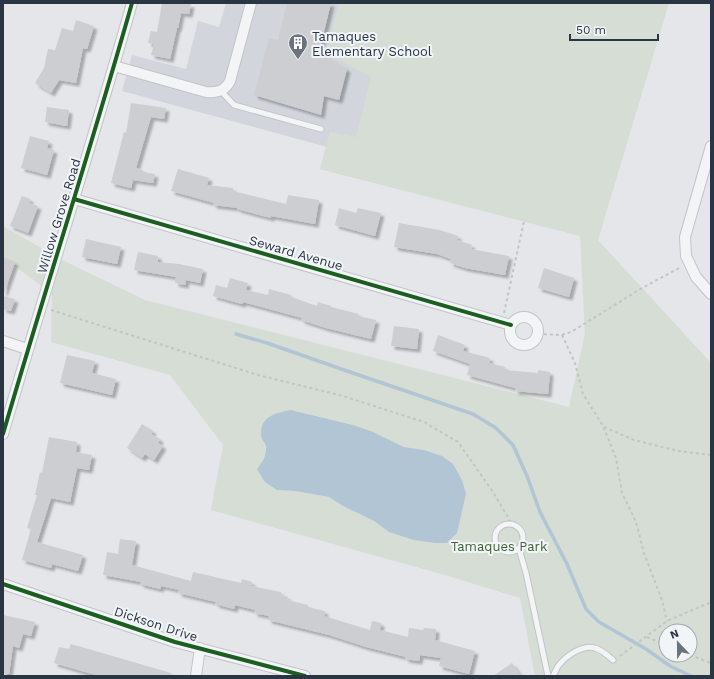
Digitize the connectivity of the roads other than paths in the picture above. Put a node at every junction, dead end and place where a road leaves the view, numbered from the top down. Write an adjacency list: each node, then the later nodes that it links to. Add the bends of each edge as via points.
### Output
1 (132, 3): 3 (street, Willow Grove Road)
2 (251, 3): 4 (street, via 230,81)
3 (114, 66): 4 (street, via 206,92); 7 (street, Willow Grove Road)
4 (221, 91): 5 (lane, via 234,105)
5 (321, 129)
6 (711, 146): 8 (street, via 684,237 689,263 696,277)
7 (74, 199): 9 (street, Seward Avenue); 11 (street, Willow Grove Road)
8 (711, 294)
9 (507, 324): 9 (street, via 521,317 530,318 537,325 538,334 533,342 519,344 515,342)
10 (3, 341): 11 (street)
11 (27, 349): 12 (street, Willow Grove Road)
12 (3, 434)
13 (519, 549): 13 (lane, via 523,541 520,528 512,524 499,528 495,542 501,550 505,552); 19 (lane)
14 (3, 584): 15 (street, Dickson Drive, via 175,642)
15 (200, 648): 17 (street); 18 (street, Dickson Drive)
16 (613, 660): 20 (lane, via 602,651 586,647 559,665)
17 (196, 676)
18 (305, 676)
19 (548, 676)
20 (553, 676)

